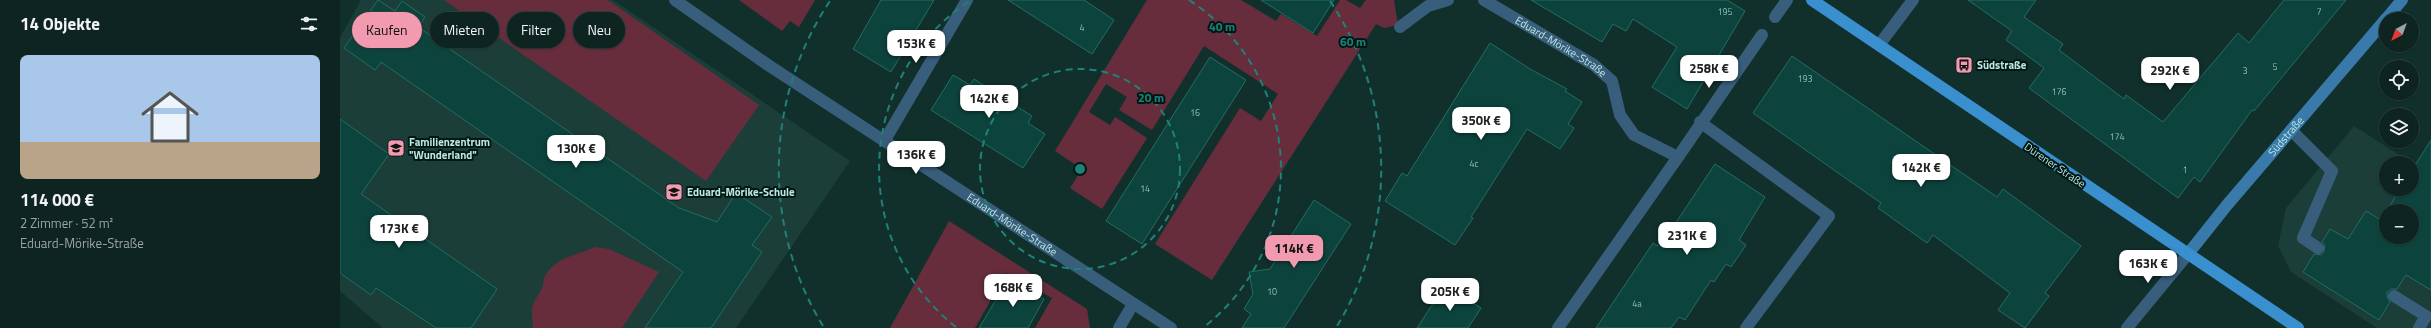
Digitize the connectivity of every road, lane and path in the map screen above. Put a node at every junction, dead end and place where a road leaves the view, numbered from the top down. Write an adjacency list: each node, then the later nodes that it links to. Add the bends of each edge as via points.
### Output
1 (675, 0): 17 (street, Eduard-Mörike-Straße, via 768,65)
2 (967, 0): 17 (street)
3 (1448, 0): 11 (street, via 1428,6)
4 (1484, 0): 18 (street, Eduard-Mörike-Straße, via 1594,65 1612,81 1620,115 1634,135)
5 (1787, 0): 10 (street)
6 (1812, 0): 14 (main road, Dürener Straße)
7 (1913, 0): 14 (street)
8 (2402, 0): 9 (main road, Südstraße)
9 (2392, 12)
10 (1775, 17)
11 (1400, 27)
12 (2379, 27): 16 (main road, Südstraße)
13 (1762, 36): 15 (street)
14 (1879, 45): 20 (main road, Dürener Straße)
15 (1700, 122): 18 (street); 26 (street, via 1829,216)
16 (2291, 130): 19 (street, via 2332,171 2303,238); 20 (main road, Südstraße)
17 (885, 140): 22 (street, Eduard-Mörike-Straße)
18 (1678, 158): 25 (street)
19 (2318, 248)
20 (2188, 254): 27 (street); 28 (main road, Dürener Straße)
21 (2394, 296): 29 (street, via 2426,316)
22 (1133, 304): 23 (street); 24 (street, Eduard-Mörike-Straße)
23 (1120, 328)
24 (1171, 328)
25 (1558, 328)
26 (1746, 328)
27 (2127, 328)
28 (2298, 328)
29 (2419, 328)

